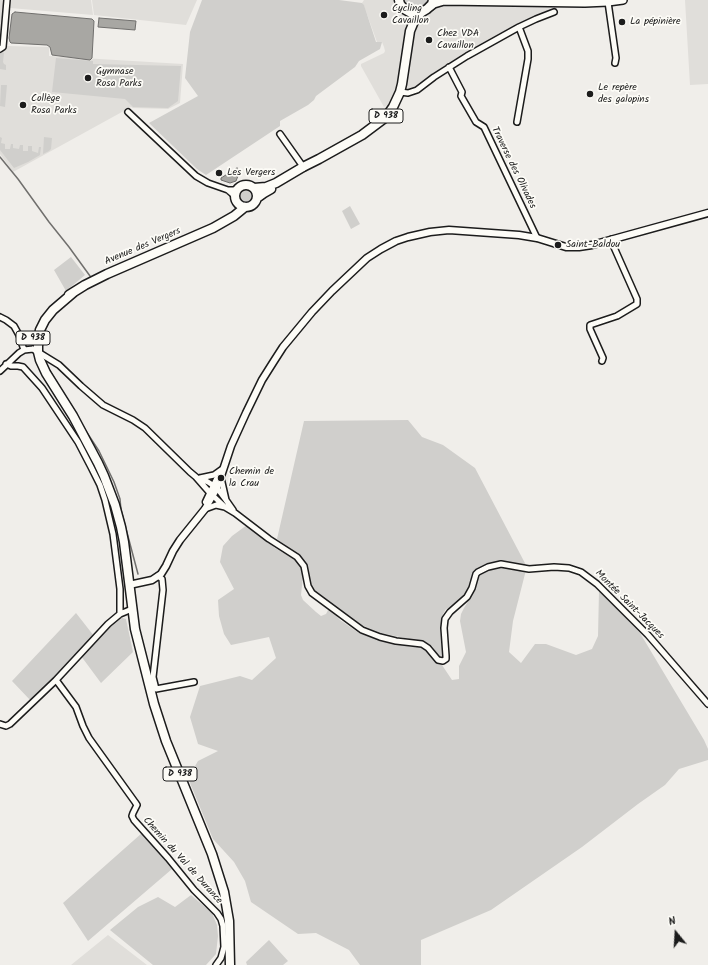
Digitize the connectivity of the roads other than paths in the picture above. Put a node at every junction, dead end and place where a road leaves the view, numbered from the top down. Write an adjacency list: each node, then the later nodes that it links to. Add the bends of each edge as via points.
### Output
1 (7, 0): 12 (street, via 3,46)
2 (398, 0): 7 (main road, D 938)
3 (465, 0): 5 (main road); 6 (main road)
4 (623, 0): 5 (main road)
5 (608, 2): 13 (street)
6 (432, 3): 8 (main road, D 938)
7 (404, 9): 8 (main road, via 414,13); 11 (main road, D 938, via 408,21)
8 (422, 12): 11 (main road, D 938, via 413,22)
9 (554, 12): 10 (street)
10 (519, 27): 14 (street); 17 (street, via 528,50 528,59)
11 (408, 39): 15 (main road, D 938)
12 (0, 49)
13 (616, 63)
14 (449, 67): 15 (street, via 417,90); 26 (street, Traverse des Olivades, via 462,92 461,96 476,122 484,127)
15 (400, 92): 19 (main road, D 938, via 393,107 380,122)
16 (128, 112): 21 (street, via 196,176)
17 (517, 122)
18 (280, 134): 19 (street)
19 (304, 168): 20 (main road, D 938, via 271,185); 22 (main road, D 938)
20 (254, 188): 21 (main road, D 938, via 244,185); 22 (main road)
21 (236, 196): 23 (main road, via 240,205); 25 (main road, Avenue des Vergers / D 938, via 231,215)
22 (257, 198): 23 (main road, D 938, via 254,204)
23 (245, 207): 25 (main road, Avenue des Vergers / D 938)
24 (708, 213): 27 (street)
25 (221, 224): 28 (main road, Avenue des Vergers / D 938, via 102,276)
26 (537, 238): 27 (street, via 572,247); 36 (street, via 459,231 421,233 388,244 375,253 322,301 283,347 254,396)
27 (612, 239): 32 (street, via 638,304 617,316 590,325 604,358)
28 (74, 292): 31 (main road, D 938, via 45,320); 31 (main road, D 938, via 43,317 36,329 33,342)
29 (0, 317): 30 (street, via 14,326)
30 (24, 350): 31 (street); 33 (street)
31 (36, 350): 35 (main road, D 938, via 43,367); 35 (main road, D 938, via 36,362); 38 (street, via 59,365 103,405 145,428)
32 (602, 361)
33 (6, 364): 34 (street); 50 (street, via 24,367 42,388 78,442 97,479 105,500 115,547)
34 (0, 371)
35 (79, 428): 48 (main road, D 938, via 98,463 115,505 124,542)
36 (225, 464): 37 (street); 39 (street)
37 (221, 470): 38 (street, via 214,475); 40 (street)
38 (198, 478): 40 (street); 41 (street)
39 (221, 478): 40 (street); 42 (street)
40 (215, 487): 41 (street); 42 (street)
41 (212, 494): 43 (street); 44 (street); 46 (street)
42 (226, 500): 45 (street)
43 (225, 507): 44 (street, via 216,505); 45 (street)
44 (206, 509): 46 (street)
45 (235, 513): 53 (street, Montée Saint-Jacques, via 297,557 304,566 312,593 357,627 380,637 422,644 440,661 446,656 445,619 467,597 478,572 505,564 529,569 568,568 581,572 623,610)
46 (198, 517): 47 (street)
47 (158, 576): 48 (street, via 152,580); 52 (street, via 162,579 163,590 153,677 156,689)
48 (129, 585): 49 (main road, D 938)
49 (132, 609): 50 (street); 56 (main road, D 938, via 138,644 166,741 220,878 229,921)
50 (120, 614): 51 (street)
51 (56, 680): 54 (street, via 10,724); 55 (street, Chemin du Val de Durance, via 76,707 89,738 137,805 132,816 134,820 221,919 224,947)
52 (194, 682)
53 (708, 704)
54 (0, 724)
55 (216, 965)
56 (230, 965)

